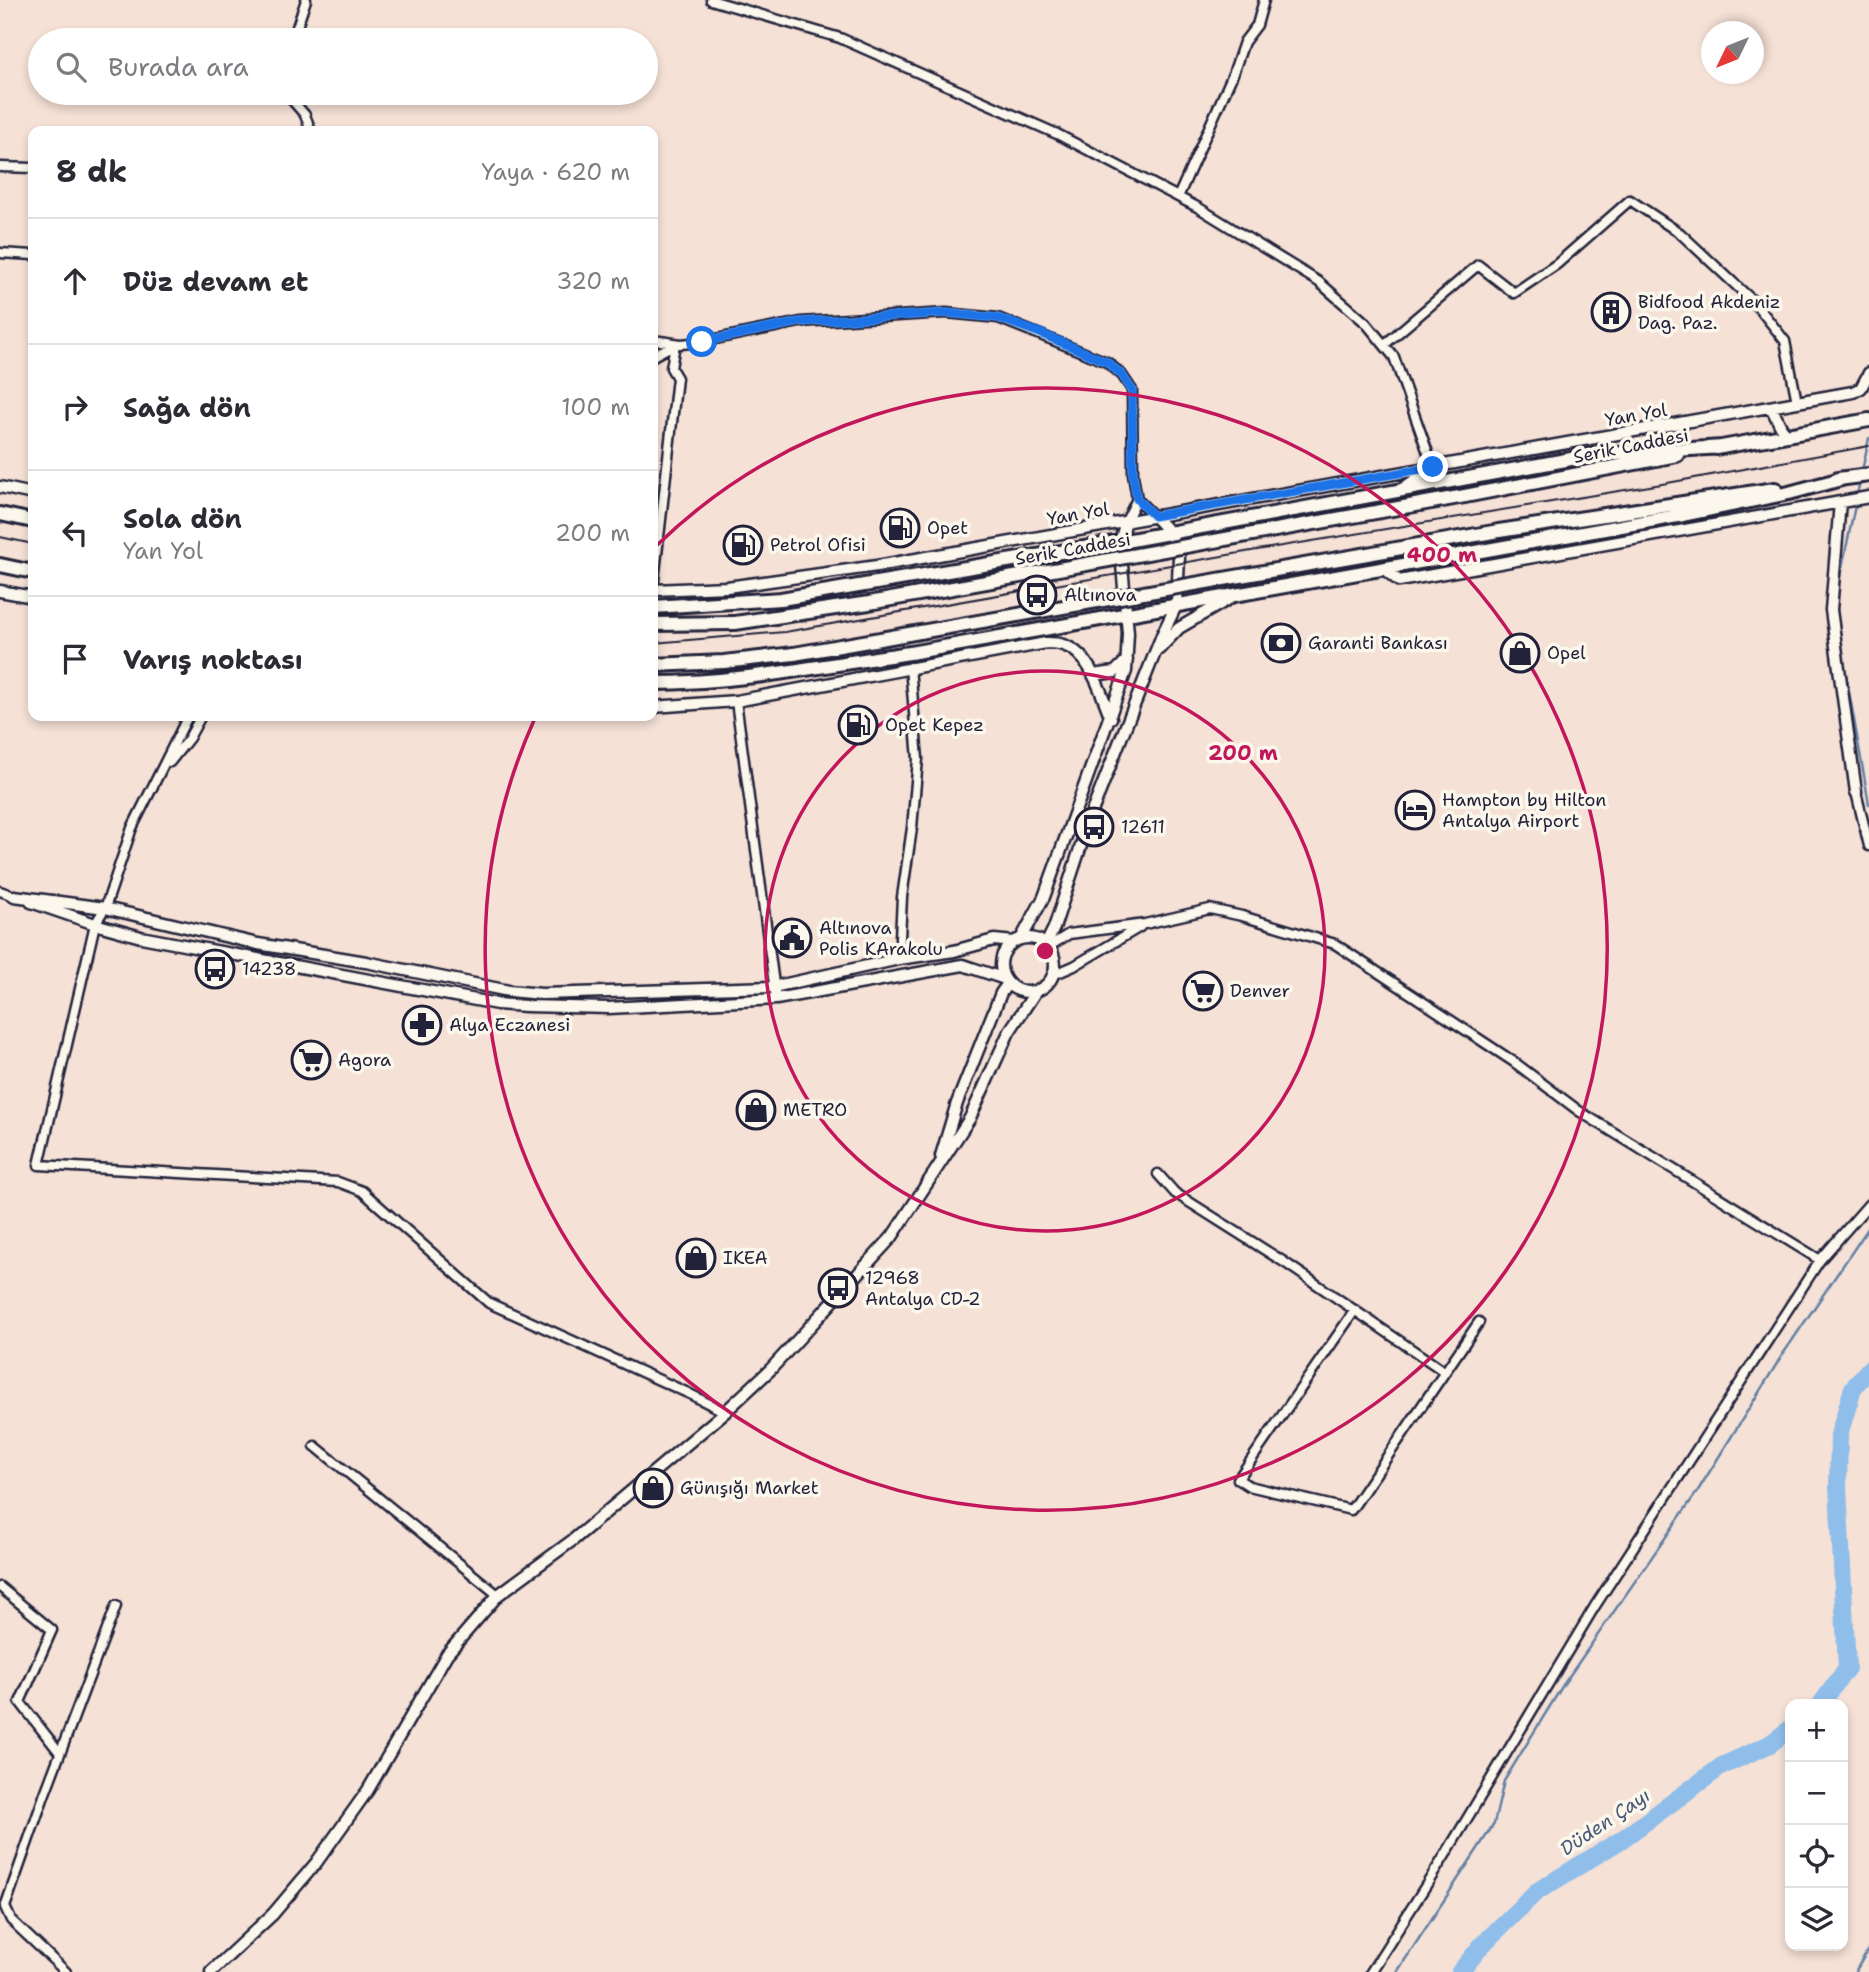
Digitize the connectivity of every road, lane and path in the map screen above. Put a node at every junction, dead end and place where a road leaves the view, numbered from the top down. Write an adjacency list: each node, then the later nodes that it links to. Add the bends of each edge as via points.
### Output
1 (306, 0): 4 (street)
2 (711, 0): 9 (street, via 840,38 1057,134)
3 (1264, 0): 9 (street)
4 (297, 28)
5 (296, 105): 6 (street)
6 (309, 126)
7 (0, 167): 8 (street)
8 (28, 168)
9 (1178, 197): 14 (street, via 1320,282)
10 (0, 253): 11 (street)
11 (28, 255)
12 (658, 341): 13 (street)
13 (675, 344): 15 (street); 32 (street, via 800,322 946,313 998,318 1107,362 1122,375 1132,390); 43 (street, via 671,368 677,378)
14 (1384, 345): 17 (street, via 1478,265 1514,293 1557,264 1630,200 1680,233 1755,303 1785,341); 24 (street, via 1394,357)
15 (658, 353)
16 (1869, 373): 17 (street, Yan Yol, via 1861,388 1853,392)
17 (1797, 402): 18 (street, Yan Yol)
18 (1771, 407): 20 (street); 22 (street, Yan Yol)
19 (1869, 420): 20 (highway, Serik Caddesi)
20 (1788, 435): 21 (highway, Serik Caddesi)
21 (1723, 447): 23 (highway, via 1593,455); 54 (highway, Serik Caddesi, bridge, via 869,603 735,623)
22 (1502, 455): 23 (street); 24 (street, Yan Yol)
23 (1530, 466): 28 (highway)
24 (1433, 467): 28 (street); 37 (street, Yan Yol)
25 (1869, 475): 26 (highway)
26 (1845, 478): 30 (highway); 58 (highway, bridge, via 1499,531 794,654)
27 (0, 487): 29 (street)
28 (1400, 489): 41 (highway)
29 (28, 493)
30 (1789, 493): 33 (highway); 35 (street)
31 (1869, 498): 34 (street)
32 (1137, 499): 37 (street); 40 (street)
33 (1761, 499): 38 (street); 45 (highway)
34 (1840, 502): 35 (street); 68 (street, via 1831,610)
35 (1790, 511): 38 (street)
36 (0, 514): 39 (highway)
37 (1154, 516): 40 (street, Yan Yol); 41 (street)
38 (1765, 516): 45 (street, via 1397,582)
39 (28, 519)
40 (1126, 521): 42 (street); 47 (street, Yan Yol, via 877,566 727,587)
41 (1169, 532): 42 (highway); 51 (street, via 1179,556)
42 (1120, 542): 52 (highway, via 780,599); 53 (street)
43 (658, 546)
44 (0, 565): 46 (highway)
45 (1384, 569): 49 (highway)
46 (28, 571)
47 (658, 590)
48 (0, 591): 50 (street)
49 (1240, 593): 51 (highway); 56 (street, via 1179,628)
50 (28, 596)
51 (1177, 604): 53 (highway); 56 (street)
52 (658, 607)
53 (1126, 614): 55 (highway); 57 (street)
54 (658, 624)
55 (943, 647): 59 (street); 61 (highway, via 789,671)
56 (1154, 654): 76 (street, via 1093,809)
57 (1127, 660): 60 (street, via 1115,672); 64 (street)
58 (658, 665)
59 (910, 667): 60 (street, via 1046,643 1076,652); 62 (street); 77 (street, via 918,759)
60 (1093, 675): 64 (street)
61 (658, 682)
62 (736, 701): 63 (street); 80 (street)
63 (658, 708)
64 (1111, 718): 75 (street, via 1044,897)
65 (186, 721): 67 (street)
66 (198, 721): 67 (street)
67 (160, 776): 72 (street, via 132,828)
68 (1856, 792): 69 (street)
69 (1869, 846)
70 (0, 891): 71 (street)
71 (14, 896): 72 (street); 73 (street)
72 (105, 908): 73 (street); 80 (street, via 258,944 509,991)
73 (95, 924): 82 (street, via 141,937 497,1004 610,1008); 90 (street, via 38,1165 338,1182 362,1191 489,1303)
74 (1145, 924): 76 (street, via 1069,934); 78 (street); 86 (street, via 1210,909 1335,944 1514,1062 1579,1111)
75 (1017, 940): 76 (street, via 1034,939); 77 (street, via 994,940); 79 (street, via 1003,954)
76 (1047, 946): 78 (street, via 1055,960)
77 (899, 959): 80 (street)
78 (1054, 975): 81 (street)
79 (1006, 981): 81 (street, via 1016,989); 82 (street, via 963,965); 83 (street, via 957,1103)
80 (774, 987): 82 (street)
81 (1036, 991): 83 (street, via 1009,1031 970,1118)
82 (776, 999)
83 (937, 1167): 90 (street, via 892,1237 771,1370)
84 (1158, 1174): 87 (street, via 1175,1193)
85 (1869, 1204): 86 (street)
86 (1820, 1260): 98 (street, via 1595,1606)
87 (1355, 1310): 89 (street); 89 (street, via 1238,1479 1250,1486 1351,1510)
88 (1479, 1322): 89 (street)
89 (1445, 1372)
90 (724, 1412): 93 (street, via 573,1540)
91 (315, 1446): 93 (street)
92 (0, 1587): 95 (street, via 52,1630 20,1702)
93 (498, 1595): 97 (street, via 447,1654 368,1790 316,1864 273,1914)
94 (116, 1606): 95 (street)
95 (60, 1753): 96 (street, via 5,1907 11,1920)
96 (66, 1972)
97 (211, 1972)
98 (1371, 1972)

